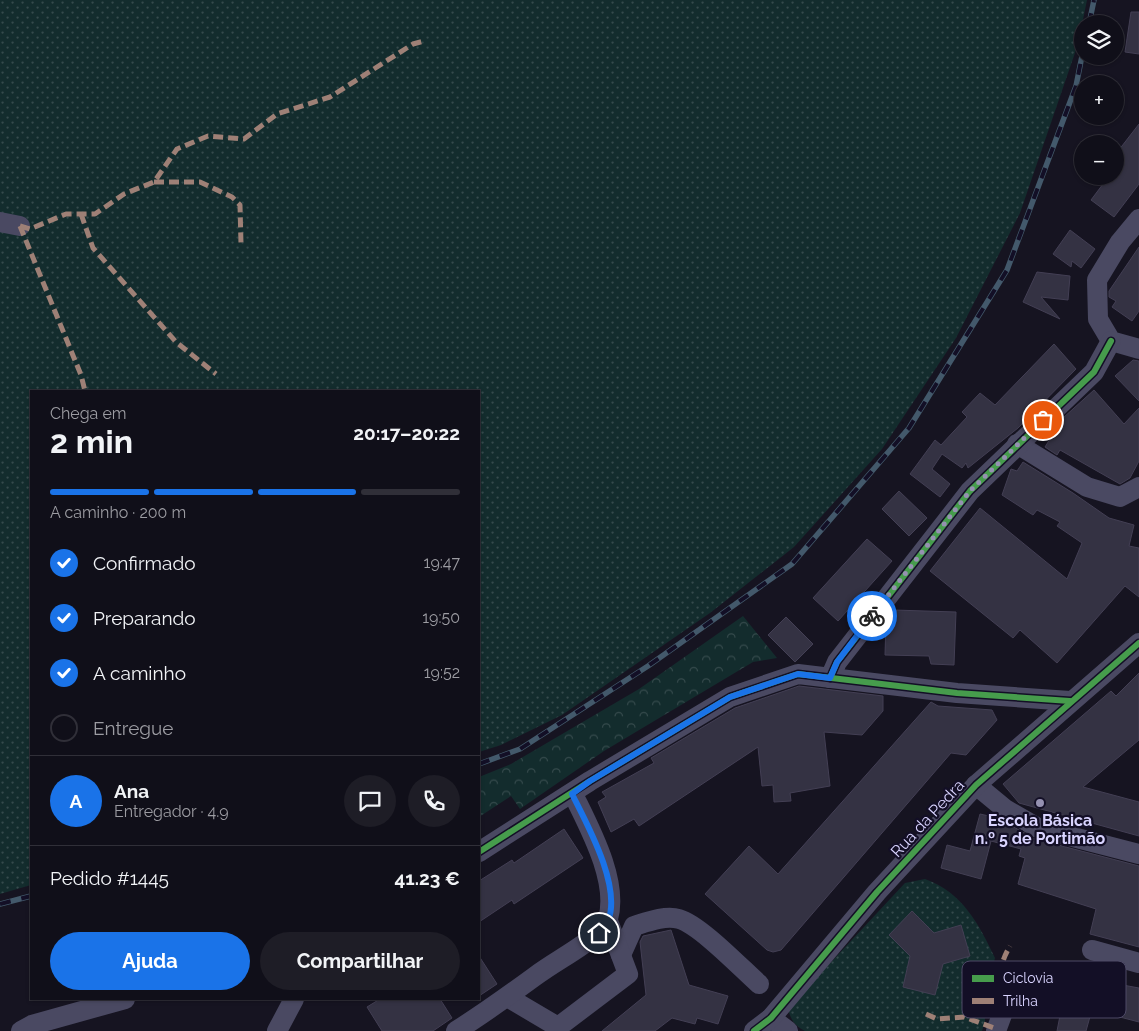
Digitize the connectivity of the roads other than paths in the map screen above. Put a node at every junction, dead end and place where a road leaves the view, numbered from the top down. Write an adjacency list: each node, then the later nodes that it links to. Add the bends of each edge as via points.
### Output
1 (1139, 219): 4 (street, via 1120,242 1097,280 1098,319)
2 (0, 222): 3 (street)
3 (20, 226)
4 (1111, 341): 5 (street); 6 (street, via 1094,372)
5 (1139, 349)
6 (1018, 444): 7 (street, via 1087,487 1120,497); 9 (street, via 970,491 837,662)
7 (1139, 487)
8 (1139, 643): 10 (street, Rua da Pedra)
9 (830, 678): 10 (street, via 957,693); 12 (street, via 798,674 730,697)
10 (1070, 701): 11 (street, Rua da Pedra)
11 (976, 785): 14 (street, via 1005,809 1038,828); 23 (street, Rua da Pedra, via 877,892)
12 (572, 794): 13 (street); 15 (street, via 595,840 611,895)
13 (480, 851)
14 (1139, 854)
15 (608, 921): 17 (street); 20 (street, via 599,933)
16 (1092, 950): 18 (street)
17 (621, 955): 19 (street, via 634,926 656,920 679,919 708,937); 20 (street, via 628,974 558,1027)
18 (1139, 963)
19 (759, 984)
20 (509, 998): 25 (street)
21 (121, 1000): 26 (street)
22 (293, 1000): 27 (street)
23 (772, 1018): 28 (street, Rua da Pedra); 29 (street)
24 (1001, 1018): 30 (street)
25 (458, 1030)
26 (21, 1031)
27 (277, 1031)
28 (754, 1031)
29 (788, 1031)
30 (996, 1031)

